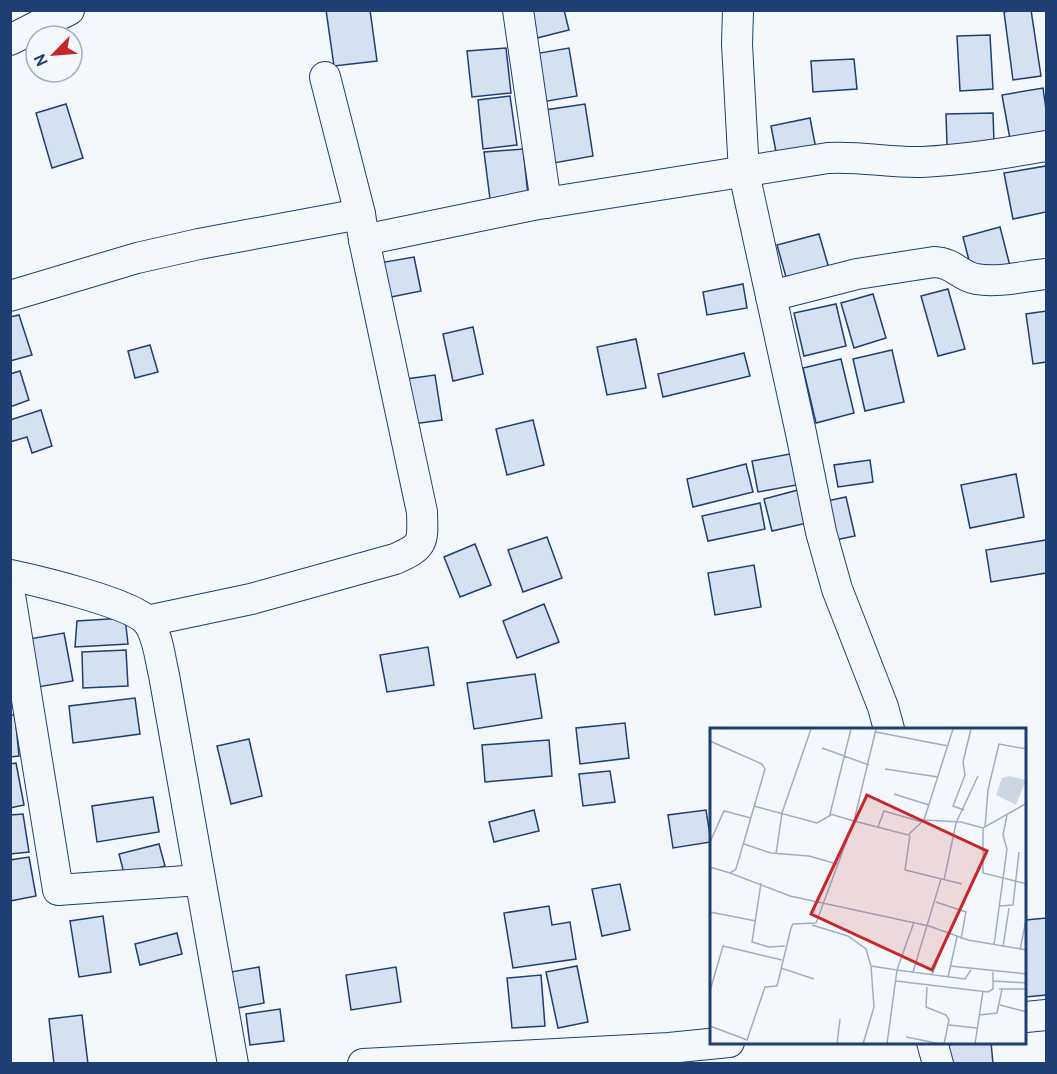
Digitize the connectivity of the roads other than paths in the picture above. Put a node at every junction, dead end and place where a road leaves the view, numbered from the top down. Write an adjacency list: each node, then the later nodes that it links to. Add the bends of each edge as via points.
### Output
1 (69, 10): 4 (street)
2 (518, 10): 8 (street)
3 (738, 10): 7 (street)
4 (10, 40)
5 (325, 77): 9 (street)
6 (1047, 146): 7 (street, via 968,159 919,162 828,158)
7 (744, 173): 8 (street); 12 (street)
8 (546, 203): 9 (street)
9 (362, 227): 11 (street, via 200,244 137,258); 15 (street, via 422,512 423,536 416,549 395,559 251,599)
10 (1047, 274): 12 (street, via 974,279 946,262 934,262 866,272)
11 (10, 296)
12 (771, 296): 16 (street, via 821,532 837,589)
13 (10, 575): 15 (street, via 88,596)
14 (10, 595): 17 (street, via 58,890)
15 (147, 621): 17 (street, via 164,675)
16 (890, 728)
17 (200, 880): 23 (street)
18 (1047, 1015): 19 (street)
19 (1027, 1017)
20 (713, 1044): 22 (street)
21 (933, 1044): 25 (street)
22 (607, 1057): 24 (street)
23 (233, 1064)
24 (363, 1064)
25 (938, 1064)

